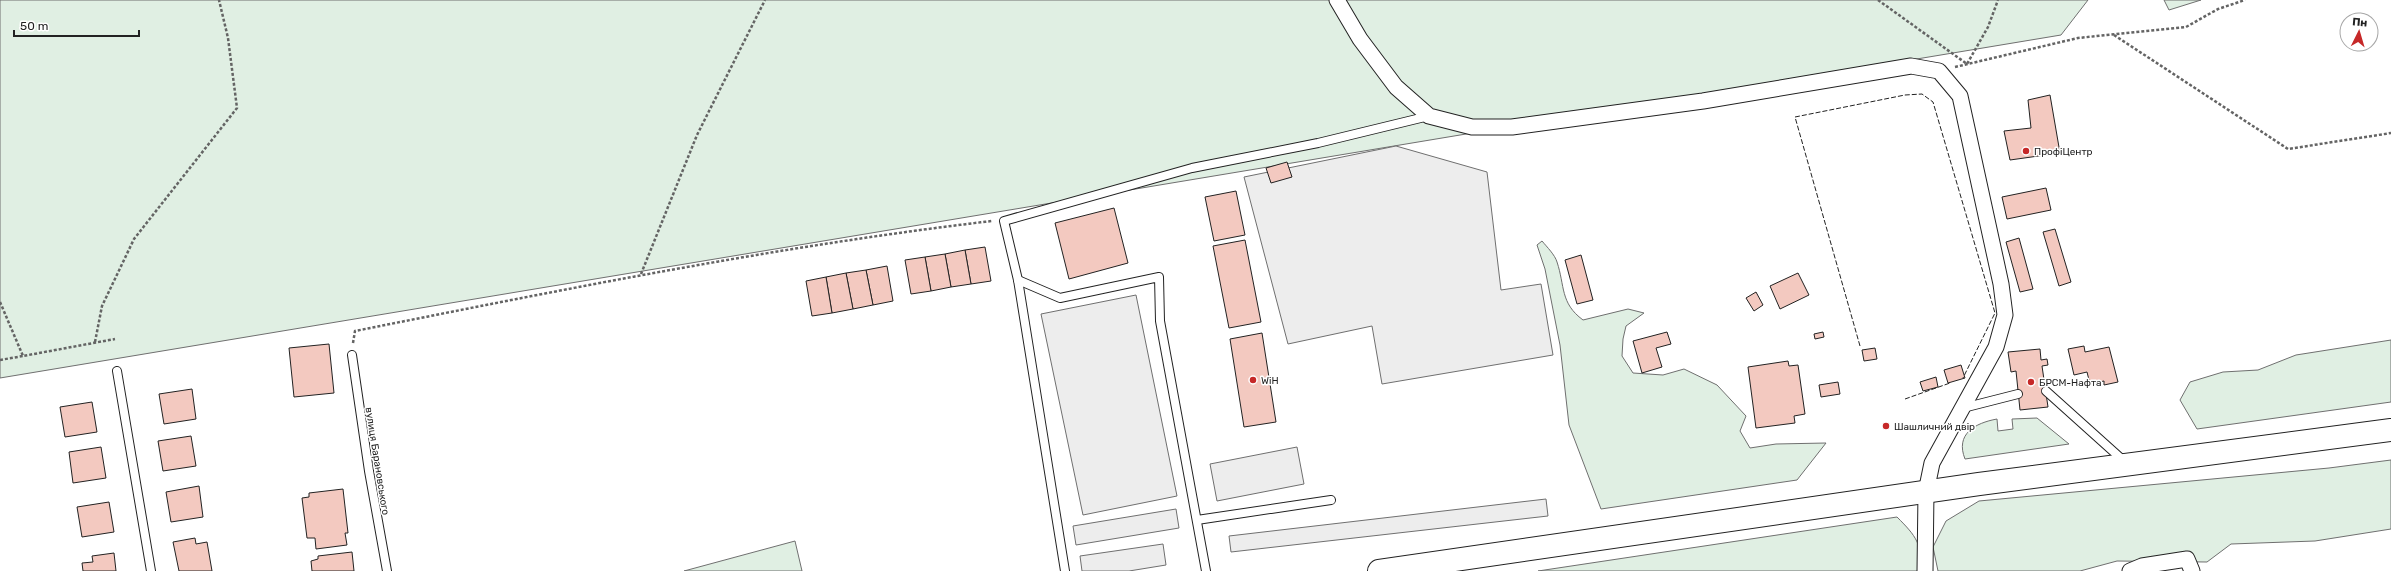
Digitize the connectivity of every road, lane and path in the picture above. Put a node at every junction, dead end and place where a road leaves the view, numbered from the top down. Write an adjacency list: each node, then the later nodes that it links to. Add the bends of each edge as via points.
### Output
1 (219, 0): 17 (path, via 228,38 237,108 134,240 102,306)
2 (766, 0): 13 (path, via 697,135)
3 (1337, 0): 10 (street, via 1360,40 1396,87)
4 (1878, 0): 8 (path)
5 (1998, 0): 8 (path, via 1988,27)
6 (2245, 0): 7 (path, via 2218,9 2186,27)
7 (2114, 35): 8 (path, via 2078,38); 11 (path, via 2288,149)
8 (1967, 64): 9 (path)
9 (1939, 71): 10 (street, via 1911,66 1703,101 1512,127 1472,127); 24 (street, via 1960,96 2001,284 2005,316 1996,347)
10 (1429, 116): 12 (lane, via 1318,143 1192,168)
11 (2391, 133)
12 (1004, 221): 13 (path, via 924,229); 14 (lane)
13 (641, 275): 18 (path, via 355,331)
14 (1018, 280): 29 (lane, via 1060,298 1159,277 1160,321); 32 (lane)
15 (0, 302): 19 (path)
16 (115, 340): 17 (path)
17 (95, 342): 19 (path)
18 (352, 355): 31 (lane, вулиця Барановського)
19 (23, 356): 20 (path)
20 (0, 360)
21 (116, 371): 30 (lane)
22 (2046, 391): 26 (lane)
23 (2018, 394): 24 (lane)
24 (1962, 408): 27 (street, via 1932,463)
25 (2391, 430): 26 (highway)
26 (2128, 463): 27 (highway)
27 (1926, 492): 34 (highway); 35 (street)
28 (1331, 500): 29 (lane)
29 (1197, 520): 33 (lane)
30 (152, 571)
31 (387, 571)
32 (1065, 571)
33 (1206, 571)
34 (1379, 571)
35 (1924, 571)
36 (2130, 571): 37 (street, via 2142,566 2186,558)
37 (2192, 571)

